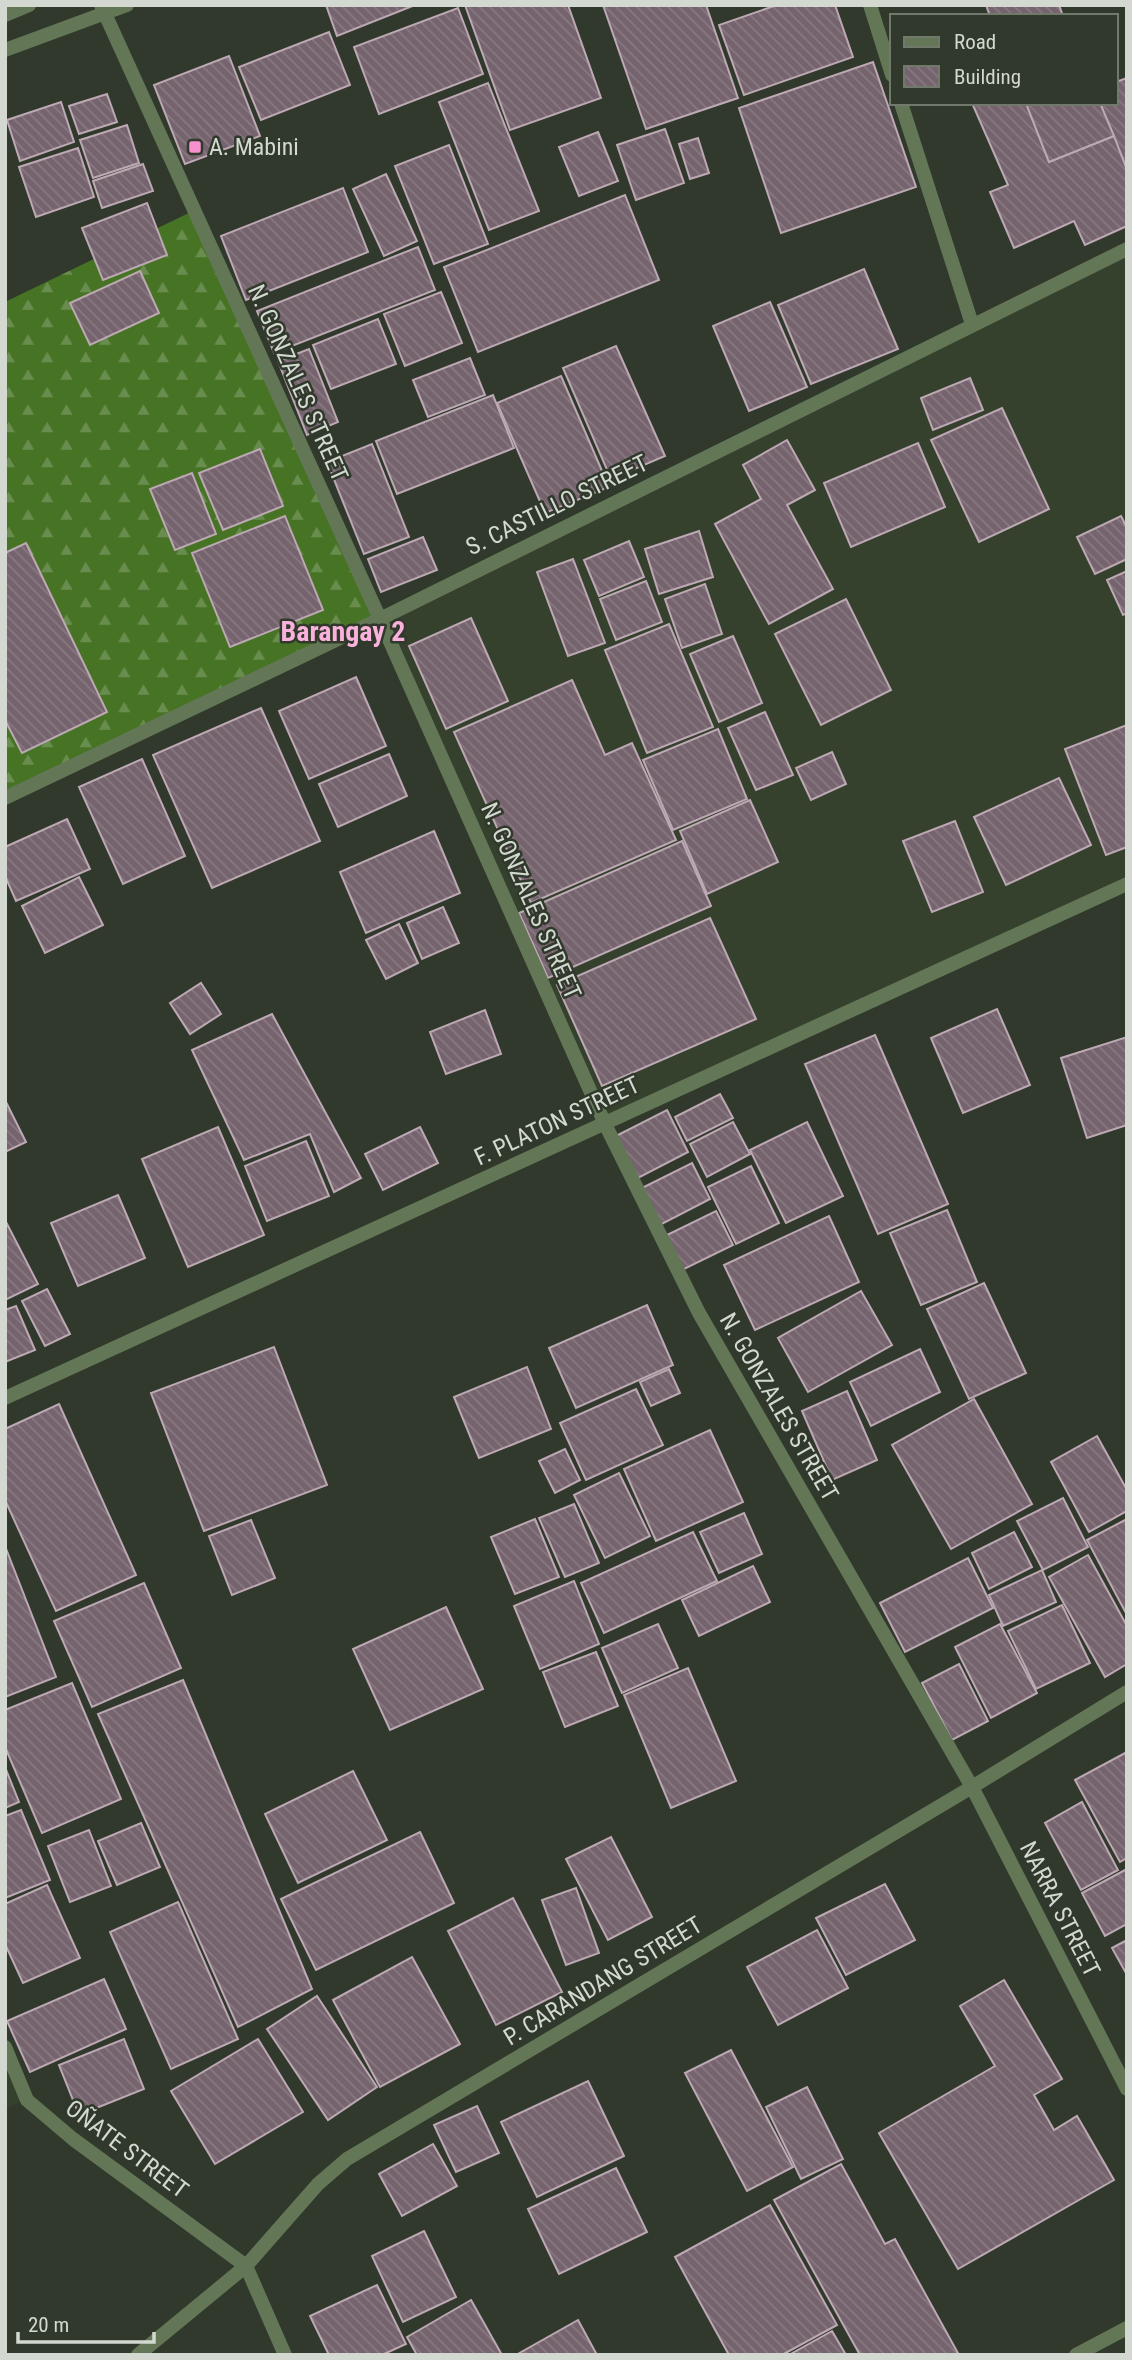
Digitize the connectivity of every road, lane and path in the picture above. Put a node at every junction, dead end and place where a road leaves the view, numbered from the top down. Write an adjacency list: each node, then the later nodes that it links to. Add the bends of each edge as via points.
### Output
1 (29, 5): 5 (street)
2 (127, 5): 4 (street)
3 (870, 5): 7 (street)
4 (103, 10): 6 (street); 11 (street, N. GONZALES STREET)
5 (5, 15)
6 (5, 50)
7 (890, 69)
8 (902, 105): 10 (street)
9 (1127, 249): 10 (street, S. CASTILLO STREET)
10 (972, 324): 11 (street, S. CASTILLO STREET)
11 (380, 619): 12 (street, S. CASTILLO STREET); 14 (street, N. GONZALES STREET)
12 (5, 798)
13 (1127, 884): 14 (street, F. PLATON STREET)
14 (605, 1124): 15 (street, F. PLATON STREET); 17 (street, N. GONZALES STREET, via 699,1313)
15 (5, 1398)
16 (1127, 1692): 17 (street, P. CARANDANG STREET)
17 (972, 1787): 19 (street, NARRA STREET); 20 (street, P. CARANDANG STREET, via 347,2160 318,2184)
18 (5, 2047): 20 (street, OÑATE STREET, via 27,2100)
19 (1127, 2089)
20 (246, 2266): 22 (street, P. CARANDANG STREET); 23 (street)
21 (1127, 2328): 24 (street)
22 (138, 2355)
23 (285, 2355)
24 (1076, 2355)

